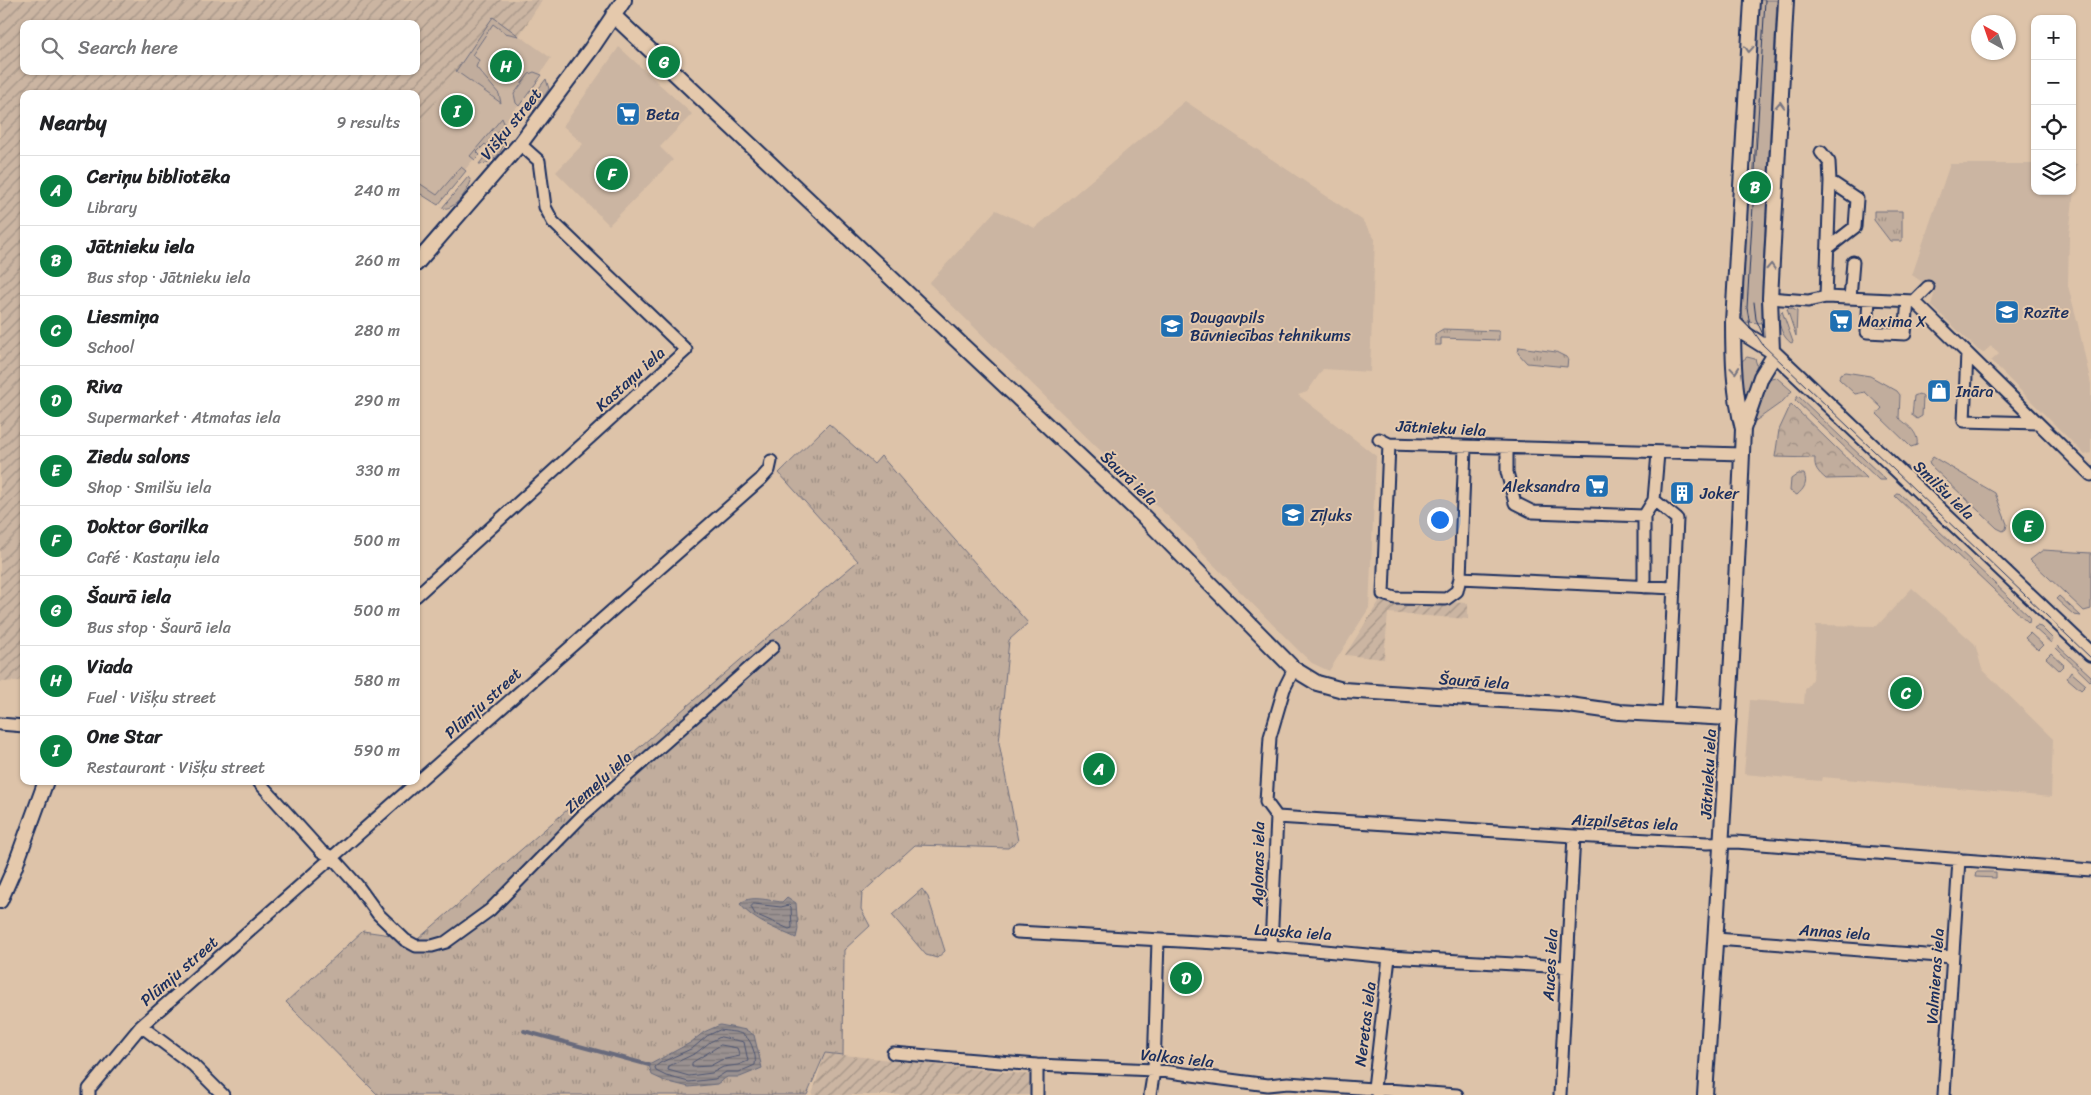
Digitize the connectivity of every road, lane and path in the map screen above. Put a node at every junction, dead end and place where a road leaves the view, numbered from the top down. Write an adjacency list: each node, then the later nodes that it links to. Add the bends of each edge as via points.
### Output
1 (624, 0): 4 (street, Višķu street)
2 (1752, 0): 17 (street, Jātnieku iela, one-way to 17)
3 (1786, 0): 12 (street, one-way to 3)
4 (614, 15): 5 (street, Višķu street); 36 (street, Šaurā iela, via 1144,517)
5 (520, 144): 9 (street, Višķu street); 33 (street, Kastaņu iela, via 539,161 545,207 553,222 686,350)
6 (1821, 152): 7 (street, via 1830,162)
7 (1830, 181): 8 (street); 8 (street, via 1857,199 1855,228)
8 (1828, 248): 13 (street)
9 (420, 259)
10 (1853, 262): 14 (street)
11 (1928, 286): 16 (street)
12 (1770, 298): 13 (street, via 1808,301); 18 (street)
13 (1826, 298): 14 (street)
14 (1850, 298): 15 (street)
15 (1869, 299): 16 (street); 16 (street, via 1867,332 1905,334)
16 (1911, 301): 19 (street)
17 (1733, 322): 18 (street, Smilšu iela, via 1745,334); 21 (street, Jātnieku iela, one-way to 21, via 1733,358)
18 (1774, 352): 21 (street, Jātnieku iela, via 1761,377); 35 (street, Smilšu iela)
19 (1967, 353): 20 (street); 20 (street, via 1964,421)
20 (2038, 423): 27 (street)
21 (1743, 429): 25 (street, Jātnieku iela)
22 (1465, 447): 23 (street, Jātnieku iela); 30 (street); 30 (street, Jātnieku iela, via 1384,441 1383,594 1395,598 1446,598 1457,591)
23 (1508, 448): 24 (street, Jātnieku iela); 29 (street, via 1507,472 1515,502 1521,506 1533,512)
24 (1658, 452): 25 (street, Jātnieku iela); 28 (street)
25 (1742, 454): 38 (street, Jātnieku iela)
26 (771, 461): 41 (street, Plūmju street, via 769,470 761,479)
27 (2091, 475)
28 (1654, 500): 29 (street); 32 (street, via 1677,519)
29 (1644, 516): 31 (street)
30 (1460, 578): 31 (street)
31 (1644, 587): 32 (street)
32 (1674, 588): 37 (street)
33 (420, 592)
34 (773, 647): 48 (street, Ziemeļu iela, via 583,815 490,910 446,942 416,946 405,940 378,914)
35 (2089, 647)
36 (1294, 669): 37 (street, Šaurā iela, via 1317,683 1343,690); 45 (street, Aglonas iela, via 1270,737 1266,802)
37 (1668, 714): 38 (street, Šaurā iela)
38 (1729, 718): 47 (street, Jātnieku iela)
39 (0, 724): 40 (street)
40 (20, 726)
41 (420, 781)
42 (45, 785): 51 (street)
43 (262, 785): 48 (street, via 321,850)
44 (415, 785): 48 (street, Plūmju street)
45 (1277, 816): 46 (street, Aizpilsētas iela); 55 (street, Aglonas iela)
46 (1574, 836): 47 (street, Aizpilsētas iela); 58 (street, Auces iela)
47 (1722, 843): 49 (street, Aizpilsētas iela); 53 (street, Jātnieku iela)
48 (333, 858): 59 (street, Plūmju street)
49 (1959, 859): 50 (street, Aizpilsētas iela); 57 (street, Valmieras iela)
50 (2091, 870)
51 (0, 901)
52 (1017, 932): 54 (street, Lauska iela)
53 (1716, 939): 57 (street, Annas iela); 71 (street, Jātnieku iela)
54 (1158, 940): 55 (street, Lauska iela); 62 (street)
55 (1271, 946): 56 (street, Lauska iela)
56 (1390, 956): 58 (street, Lauska iela); 64 (street, Neretas iela)
57 (1952, 957): 72 (street, Valmieras iela)
58 (1566, 967): 70 (street, Auces iela)
59 (141, 1026): 65 (street, Plūmju street); 66 (street, via 193,1065)
60 (893, 1053): 61 (street, Valkas iela)
61 (1037, 1065): 62 (street, Valkas iela); 67 (street)
62 (1154, 1070): 63 (street, Valkas iela); 68 (street)
63 (1268, 1090): 64 (street, Valkas iela, via 1288,1083)
64 (1376, 1092): 69 (street, Valkas iela)
65 (87, 1093)
66 (223, 1095)
67 (1037, 1095)
68 (1150, 1095)
69 (1457, 1095)
70 (1560, 1095)
71 (1705, 1095)
72 (1944, 1095)

